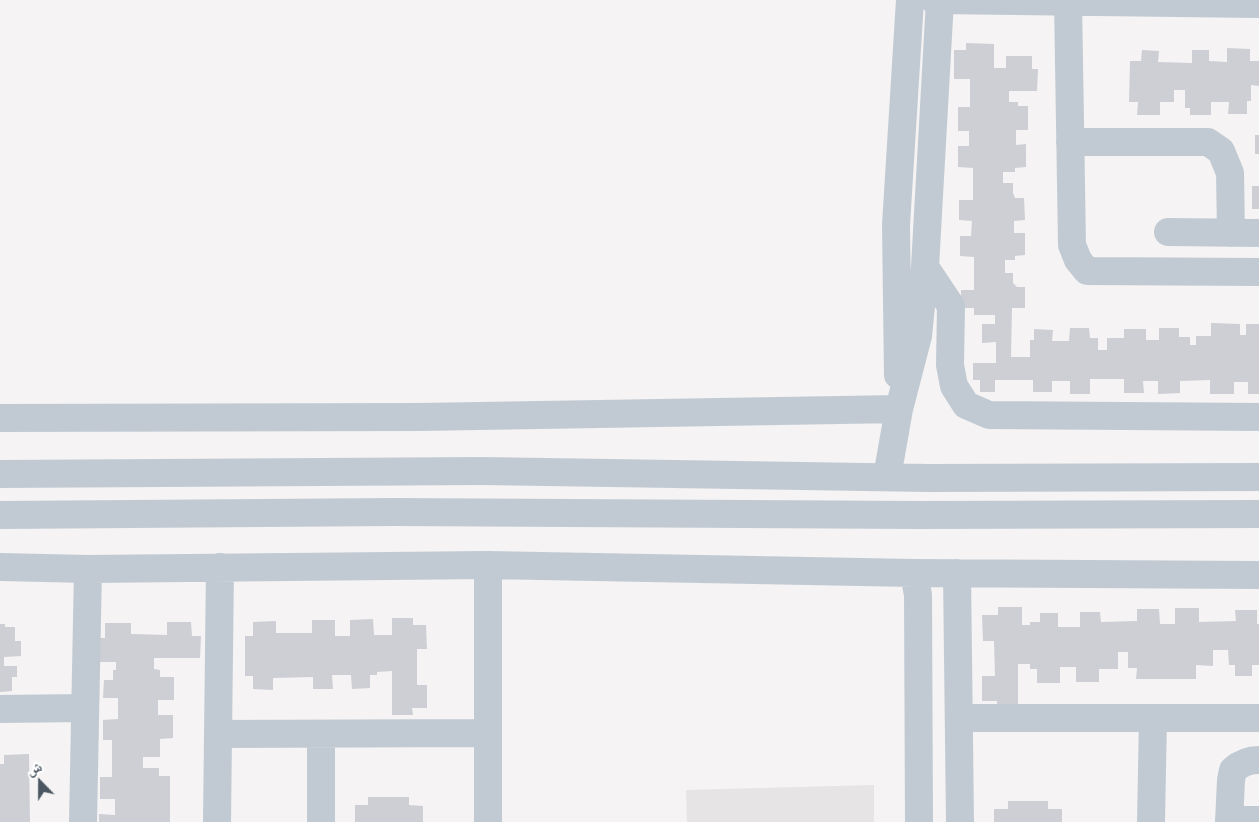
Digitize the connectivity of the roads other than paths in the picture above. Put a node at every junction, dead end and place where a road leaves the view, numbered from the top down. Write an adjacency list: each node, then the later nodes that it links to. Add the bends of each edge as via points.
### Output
1 (910, 0): 13 (street, via 896,225)
2 (934, 0): 3 (street)
3 (940, 0): 4 (street); 11 (street)
4 (1068, 1): 5 (street); 7 (street)
5 (1104, 1): 6 (street)
6 (1259, 4)
7 (1070, 142): 9 (street, via 1208,142 1221,151 1230,173); 12 (street, via 1072,245 1087,271)
8 (1168, 232): 9 (street)
9 (1230, 233): 10 (street)
10 (1259, 233)
11 (926, 266): 13 (street, via 918,336); 14 (street, via 951,306 950,365 954,386 966,405 989,415)
12 (1259, 272)
13 (899, 409): 15 (street, via 419,417); 17 (street)
14 (1259, 417)
15 (0, 418)
16 (0, 474): 17 (street, via 482,470)
17 (887, 477): 18 (street)
18 (1259, 477)
19 (1259, 514): 20 (street, via 394,512)
20 (0, 515)
21 (488, 565): 23 (street); 25 (street); 33 (street)
22 (0, 567): 24 (street)
23 (220, 568): 24 (street); 34 (street)
24 (88, 569): 28 (street)
25 (914, 573): 26 (street); 43 (street, via 918,595)
26 (957, 573): 27 (street); 30 (street)
27 (1259, 575)
28 (85, 708): 29 (street); 39 (street)
29 (0, 710)
30 (959, 718): 31 (street); 44 (street)
31 (1152, 718): 32 (street); 45 (street)
32 (1254, 718): 36 (street)
33 (488, 733): 35 (street); 42 (street)
34 (218, 734): 35 (street); 40 (street)
35 (322, 734): 41 (street)
36 (1255, 760): 38 (street, via 1233,770)
37 (1259, 820): 38 (street)
38 (1229, 821)
39 (83, 822)
40 (217, 822)
41 (321, 822)
42 (488, 822)
43 (919, 822)
44 (960, 822)
45 (1151, 822)

